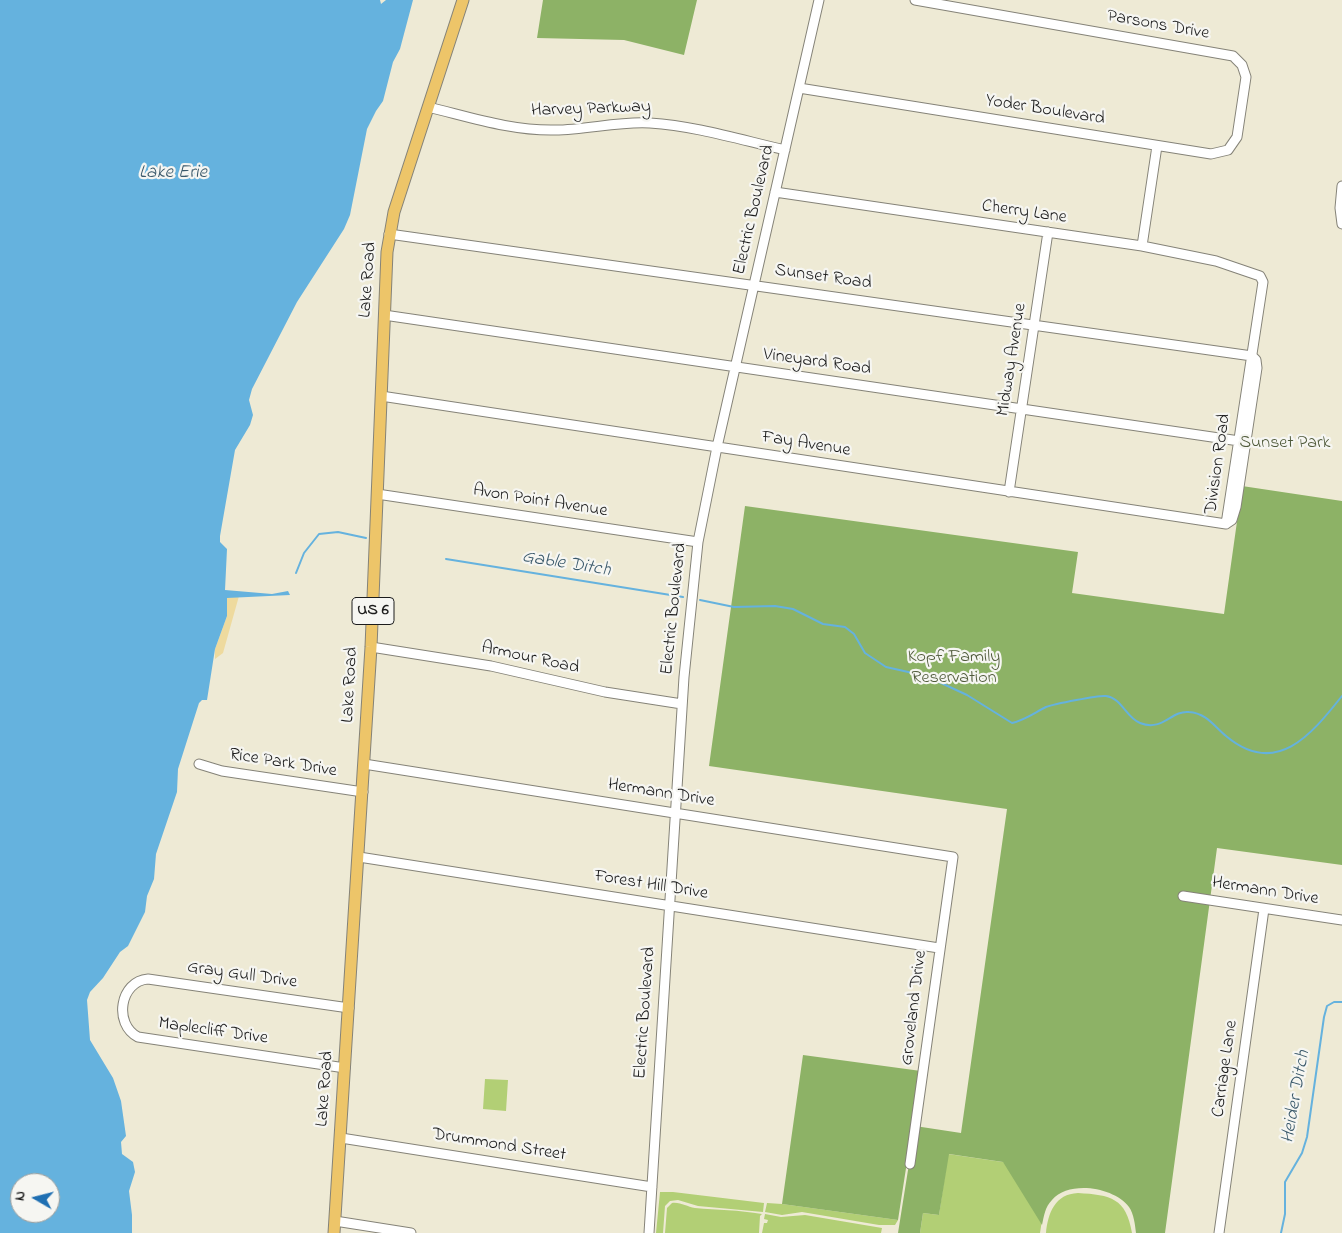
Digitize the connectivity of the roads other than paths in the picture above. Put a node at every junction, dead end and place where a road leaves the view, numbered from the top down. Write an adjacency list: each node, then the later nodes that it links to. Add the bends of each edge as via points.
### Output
1 (463, 0): 6 (main road, Lake Road / US 6)
2 (819, 0): 4 (street, Electric Boulevard)
3 (915, 0): 5 (street, Parsons Drive, via 1228,54 1245,70)
4 (799, 88): 7 (street, Yoder Boulevard); 8 (street, Electric Boulevard)
5 (1243, 96): 7 (street, Yoder Boulevard, via 1237,137 1228,150 1210,154)
6 (428, 107): 8 (street, Harvey Parkway, via 492,123 534,129 577,129 625,123 671,125); 13 (main road, Lake Road / US 6)
7 (1157, 146): 14 (street)
8 (785, 150): 10 (street, Electric Boulevard)
9 (1342, 186): 11 (street)
10 (775, 192): 12 (street, Cherry Lane); 16 (street, Electric Boulevard)
11 (1342, 224)
12 (1048, 232): 14 (street, Cherry Lane); 18 (street, Midway Avenue)
13 (389, 234): 16 (street, Sunset Road); 17 (main road, Lake Road / US 6)
14 (1142, 246): 15 (street, Cherry Lane, via 1216,261 1260,276)
15 (1263, 282): 19 (street, Division Road)
16 (754, 285): 18 (street, Sunset Road); 20 (street, Electric Boulevard)
17 (384, 315): 20 (street, Vineyard Road); 21 (main road, Lake Road / US 6)
18 (1035, 324): 19 (street, Sunset Road); 22 (street, Midway Avenue)
19 (1252, 356): 23 (street, Division Road, via 1257,368)
20 (735, 367): 22 (street, Vineyard Road); 24 (street, Electric Boulevard)
21 (381, 396): 24 (street, Fay Avenue); 26 (main road, Lake Road / US 6)
22 (1022, 409): 23 (street, Vineyard Road); 25 (street, Midway Avenue)
23 (1242, 441): 27 (street, Division Road, via 1236,507 1232,520)
24 (717, 447): 25 (street, Fay Avenue); 28 (street, Electric Boulevard)
25 (1009, 492): 27 (street, Fay Avenue)
26 (377, 494): 28 (street, Avon Point Avenue); 29 (main road, Lake Road / US 6)
27 (1226, 524)
28 (698, 542): 30 (street, Electric Boulevard)
29 (371, 647): 30 (street, Armour Road, via 491,666 605,692); 32 (main road, Lake Road / US 6)
30 (682, 704): 34 (street, Electric Boulevard)
31 (199, 764): 33 (street, Rice Park Drive, via 222,771)
32 (364, 764): 33 (main road, Lake Road / US 6); 34 (street, Hermann Drive)
33 (363, 792): 35 (main road, Lake Road / US 6)
34 (675, 813): 36 (street, Hermann Drive); 38 (street, Electric Boulevard)
35 (359, 857): 38 (street, Forest Hill Drive); 43 (main road, Lake Road / US 6)
36 (952, 857): 41 (street, Groveland Drive)
37 (1183, 896): 39 (street, Hermann Drive)
38 (669, 906): 41 (street, Forest Hill Drive); 47 (street, Electric Boulevard)
39 (1264, 909): 40 (street, Hermann Drive); 51 (street, Carriage Lane)
40 (1342, 920)
41 (938, 948): 46 (street, Groveland Drive)
42 (132, 984): 43 (street, Gray Gull Drive, via 148,979); 44 (street, Maplecliff Drive, via 126,994 123,1020 128,1030 138,1037)
43 (349, 1008): 44 (main road, Lake Road / US 6)
44 (345, 1068): 45 (main road, Lake Road / US 6)
45 (341, 1138): 47 (street, Drummond Street); 48 (main road, Lake Road / US 6)
46 (910, 1164)
47 (652, 1186): 50 (street, Electric Boulevard)
48 (335, 1227): 49 (street)
49 (410, 1233)
50 (649, 1233)
51 (1219, 1233)

